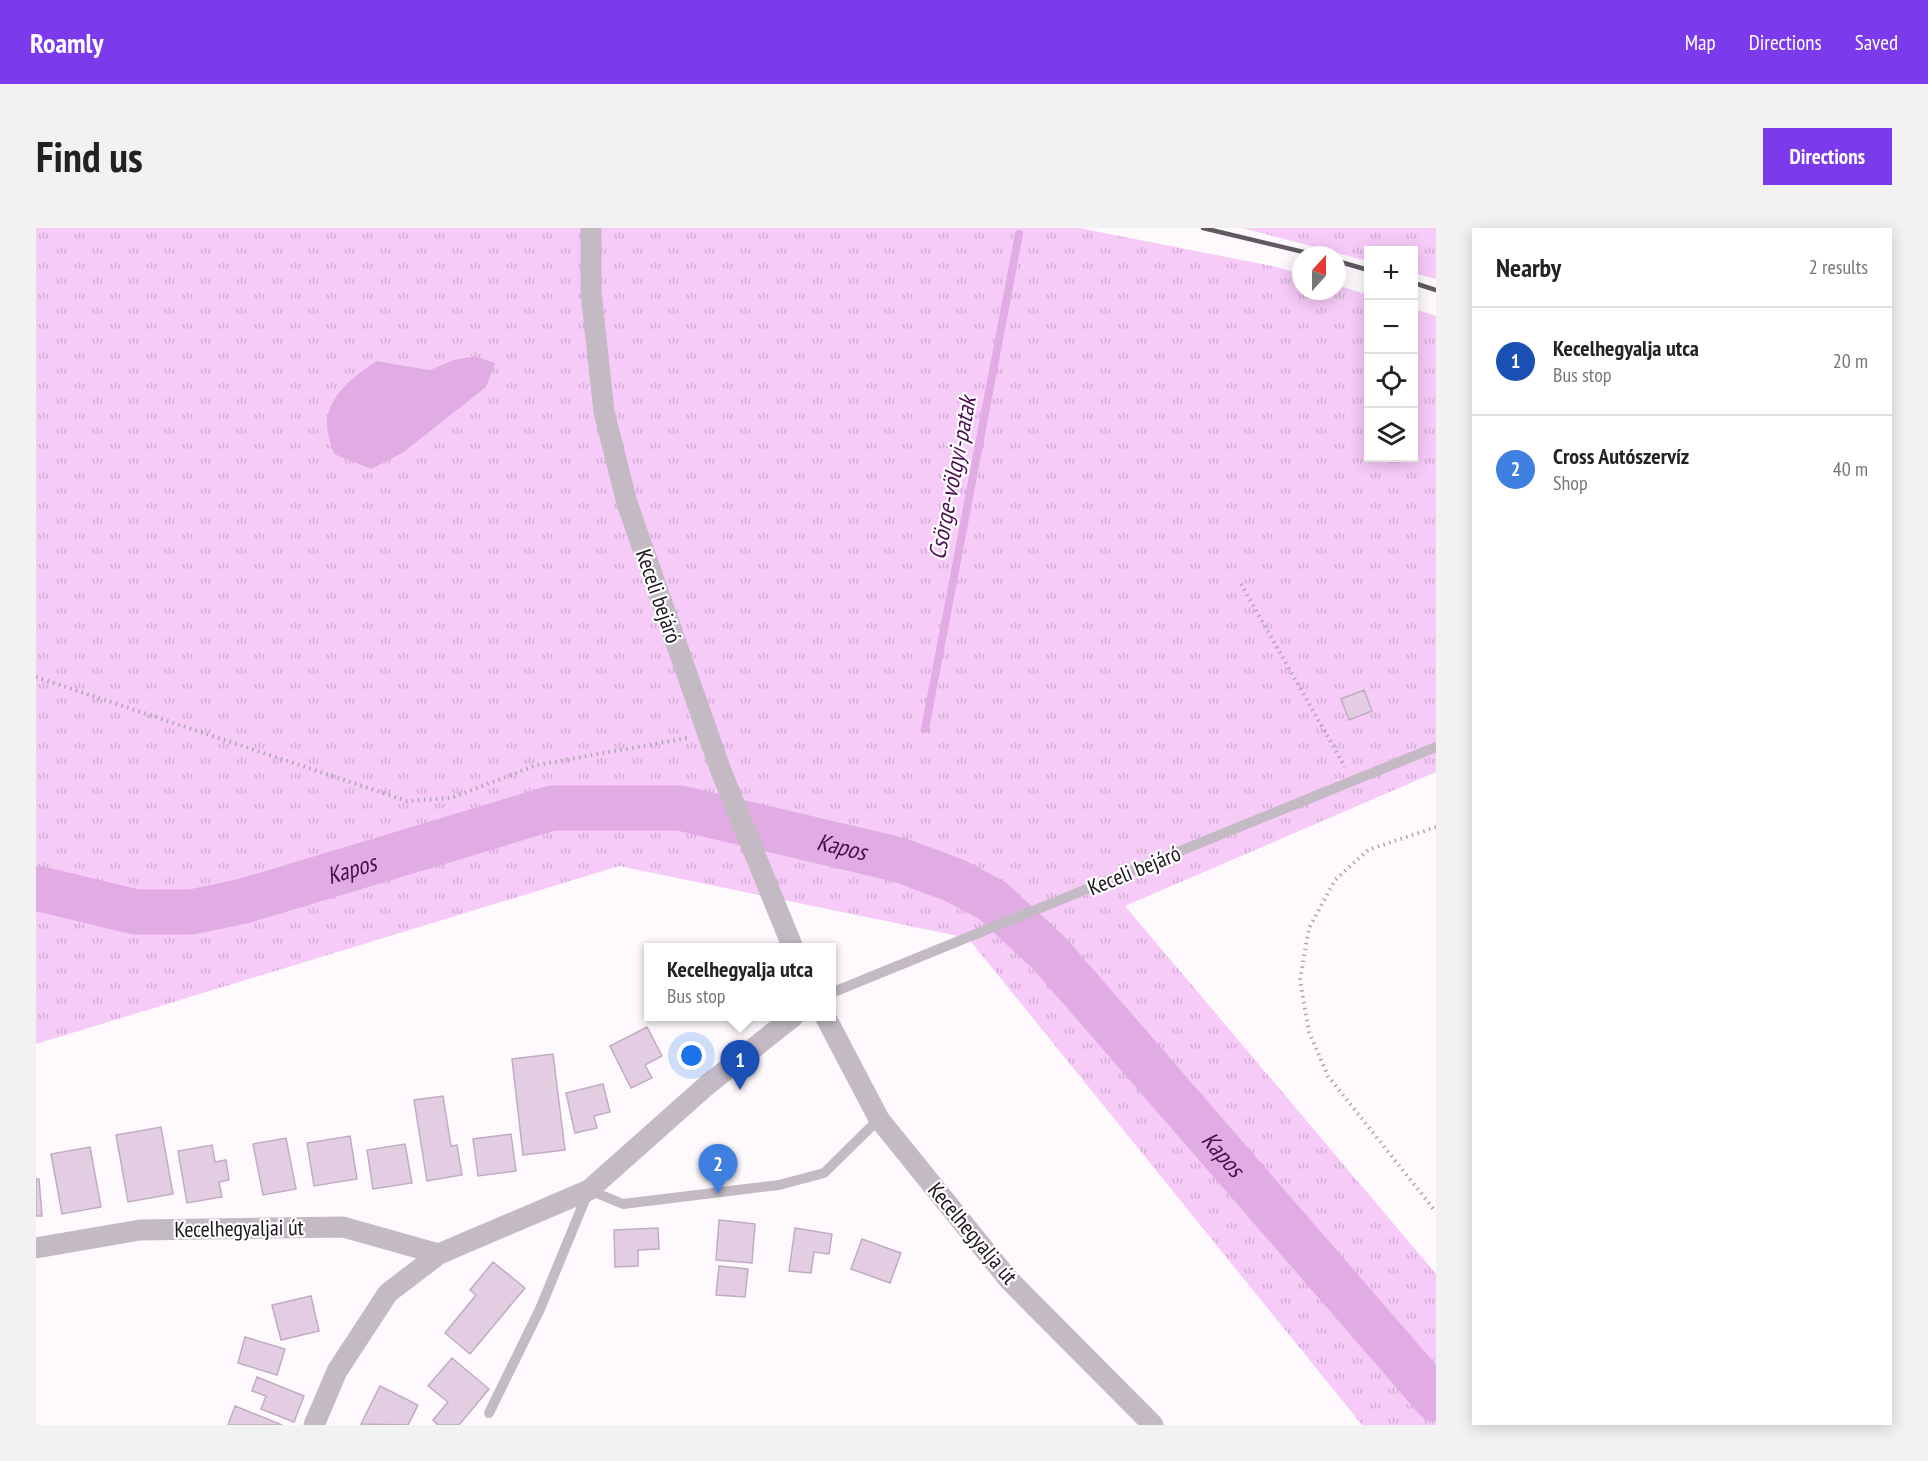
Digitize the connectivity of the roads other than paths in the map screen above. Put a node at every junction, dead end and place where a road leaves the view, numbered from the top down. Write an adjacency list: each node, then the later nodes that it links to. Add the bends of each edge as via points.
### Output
1 (591, 228): 3 (street, Keceli bejáró, via 591,292 604,412 627,503 721,771)
2 (1436, 747): 4 (lane, Keceli bejáró)
3 (791, 943)
4 (836, 991)
5 (789, 1021): 8 (street, via 706,1086)
6 (827, 1021): 7 (street, Kecelhegyalja út)
7 (879, 1119): 8 (lane, via 824,1173 779,1185 623,1204); 13 (street, Kecelhegyalja út, via 1010,1280)
8 (590, 1190): 10 (street); 11 (lane, via 540,1309)
9 (36, 1248): 10 (street, Kecelhegyaljai út, via 140,1230 343,1227)
10 (439, 1254): 12 (street, via 388,1293 337,1371)
11 (489, 1413)
12 (314, 1425)
13 (1154, 1425)

